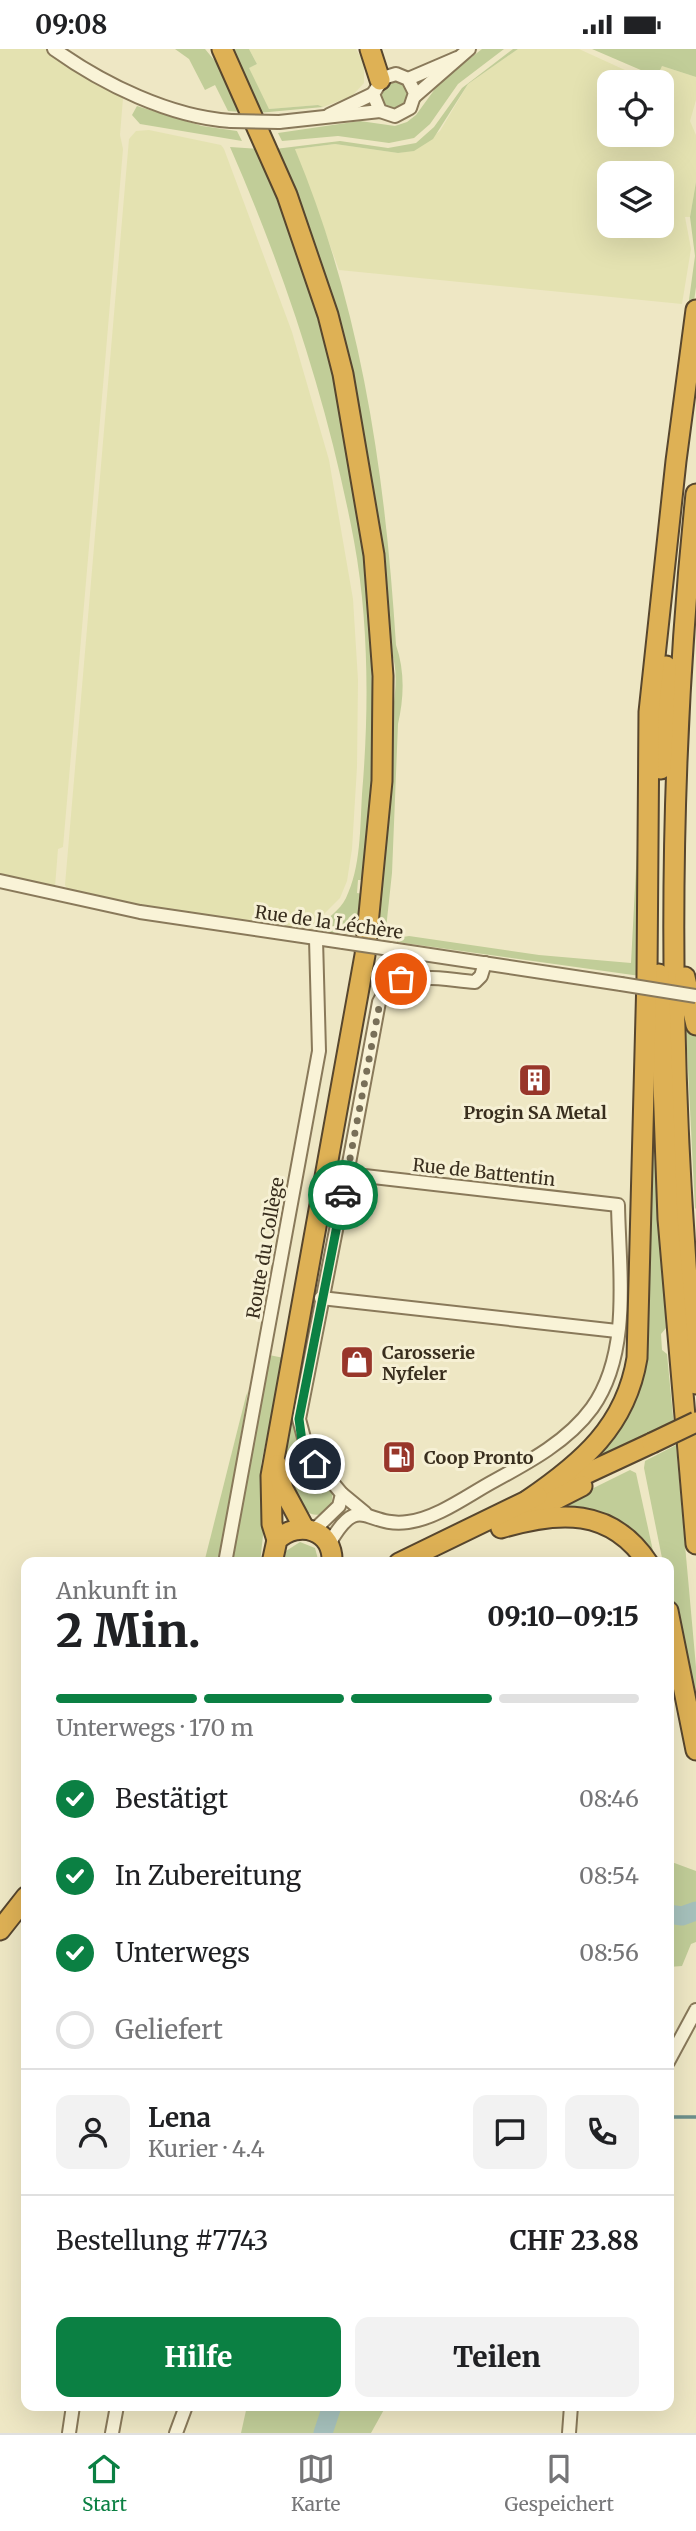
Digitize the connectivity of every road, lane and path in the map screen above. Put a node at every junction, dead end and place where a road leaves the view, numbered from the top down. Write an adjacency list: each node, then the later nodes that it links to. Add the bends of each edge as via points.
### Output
1 (54, 49): 10 (street, bridge, via 134,94 178,110 231,121 279,123)
2 (370, 49): 7 (highway)
3 (377, 49): 7 (highway)
4 (469, 49): 6 (street)
5 (221, 53): 27 (highway, via 287,195 328,315 372,543 383,676 382,781 365,955)
6 (457, 58): 7 (street); 8 (street)
7 (388, 82): 8 (street); 9 (street); 10 (street)
8 (415, 96): 9 (street, via 402,114)
9 (380, 111): 10 (street)
10 (322, 118)
11 (696, 310): 29 (highway, via 649,712 637,1358 626,1401 603,1439 581,1462)
12 (696, 383): 34 (highway, via 669,626 659,871 668,1208)
13 (696, 494): 15 (highway, via 679,710)
14 (0, 881): 16 (street, Rue de la Léchère, via 139,912)
15 (674, 896): 19 (highway); 23 (highway, via 680,1134)
16 (316, 939): 17 (street, Rue de la Léchère, bridge); 35 (street, Route du Collège, via 319,1051)
17 (485, 963): 18 (street, Rue de la Léchère, bridge); 20 (street, via 475,982 410,978 384,993)
18 (696, 996)
19 (696, 1025)
20 (348, 1174): 21 (street); 22 (street, Rue de Battentin, via 618,1205)
21 (321, 1298): 22 (street); 28 (street, via 299,1425 308,1453)
22 (617, 1331): 30 (street, Rue de Battentin, via 596,1401 544,1452 415,1521 385,1521)
23 (696, 1384)
24 (696, 1422): 26 (highway, bridge)
25 (696, 1431): 26 (highway)
26 (653, 1447): 29 (highway); 31 (highway)
27 (276, 1457): 32 (highway, via 283,1489); 33 (highway, via 270,1491)
28 (342, 1494): 30 (street); 32 (street, via 340,1506)
29 (528, 1500): 38 (highway)
30 (365, 1513): 37 (street, via 345,1520)
31 (501, 1528): 39 (highway); 40 (highway, via 546,1517 584,1518 623,1535)
32 (309, 1529): 33 (highway, via 294,1529); 37 (highway)
33 (277, 1540): 36 (highway)
34 (696, 1544)
35 (226, 1557)
36 (273, 1557)
37 (334, 1557)
38 (411, 1557)
39 (442, 1557)
40 (643, 1557)
41 (674, 1641): 42 (highway)
42 (696, 1750)
43 (21, 1903): 44 (highway)
44 (0, 1930)
45 (696, 2010): 46 (street)
46 (674, 2051)
47 (72, 2411): 51 (street)
48 (116, 2411): 52 (street)
49 (184, 2411): 53 (street)
50 (571, 2411): 54 (street)
51 (69, 2433)
52 (112, 2433)
53 (176, 2433)
54 (569, 2433)

